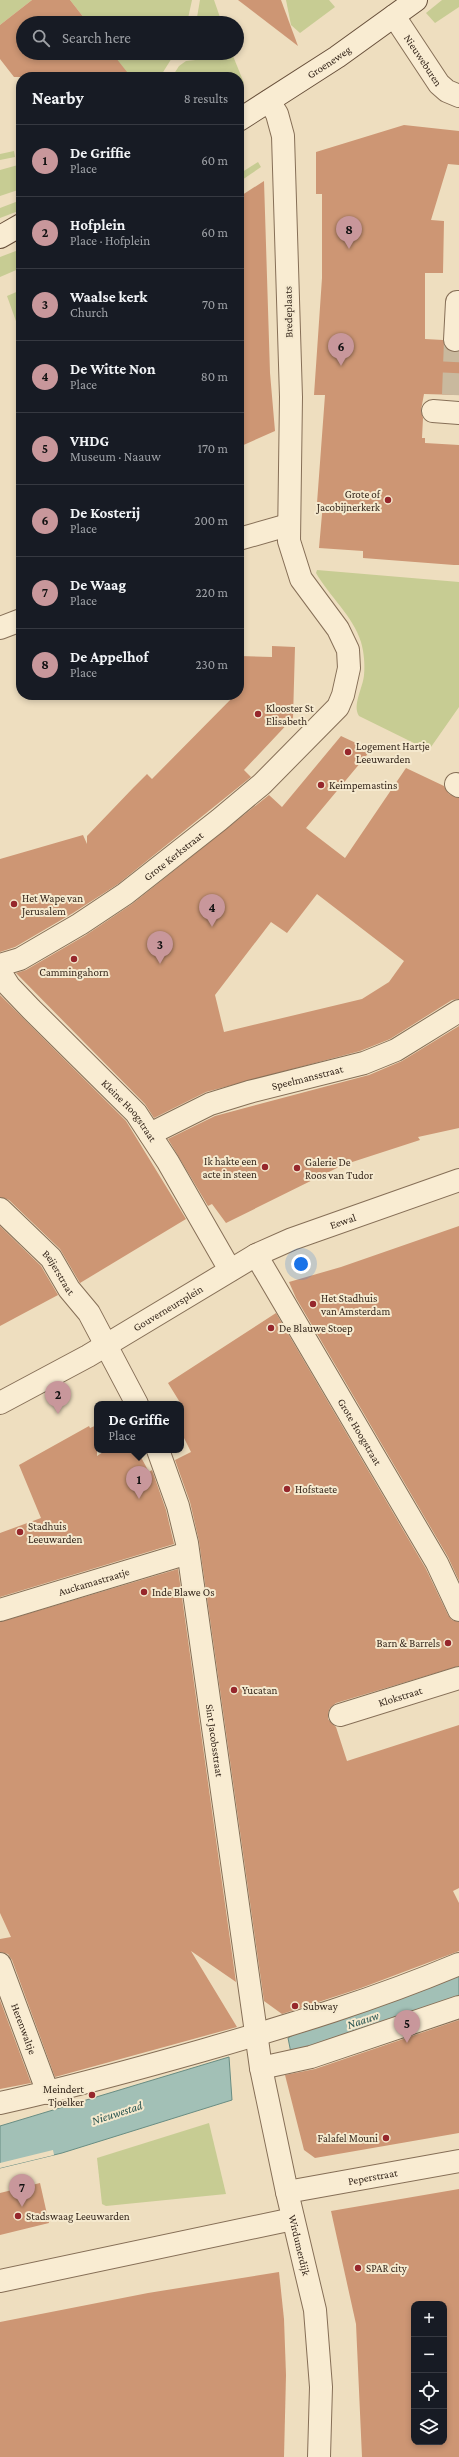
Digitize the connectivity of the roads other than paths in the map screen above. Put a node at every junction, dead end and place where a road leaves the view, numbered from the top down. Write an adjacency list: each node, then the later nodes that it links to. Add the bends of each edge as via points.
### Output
1 (416, 0): 2 (street, Groeneweg)
2 (394, 16): 3 (street, Nieuweburen, via 439,84); 4 (street, Groeneweg)
3 (459, 96)
4 (270, 101): 5 (street, Groeneweg); 10 (street, Bredeplaats, via 277,114 283,136 291,397)
5 (244, 117)
6 (14, 227): 7 (street)
7 (0, 237)
8 (458, 302): 9 (street)
9 (455, 340)
10 (288, 525): 11 (street); 14 (street, Bredeplaats, via 294,560 301,579 338,629 348,650 349,668 345,688 338,707)
11 (244, 538)
12 (16, 622): 13 (street)
13 (0, 628)
14 (326, 718): 15 (street, Grote Kerkstraat, via 262,784 125,894 49,943 20,959)
15 (0, 965)
16 (0, 972): 18 (street, Kleine Hoogstraat, via 9,986 136,1113)
17 (459, 1011): 18 (street, Speelmansstraat, via 396,1050 364,1063 210,1104)
18 (150, 1134): 22 (street, Kleine Hoogstraat)
19 (459, 1180): 21 (street, Eewal, via 300,1236)
20 (0, 1209): 23 (street, Beijerstraat, via 51,1258 69,1289 89,1314)
21 (256, 1255): 22 (street, Eewal); 29 (street, Grote Hoogstraat, via 437,1562)
22 (230, 1270): 23 (street, Gouverneursplein)
23 (105, 1345): 24 (street); 25 (street, Gouverneursplein)
24 (135, 1401)
25 (0, 1403)
26 (159, 1453): 27 (street, Sint Jacobsstraat, via 178,1506)
27 (188, 1554): 28 (street, Auckamastraatje); 35 (street, Sint Jacobsstraat)
28 (0, 1610)
29 (459, 1610)
30 (459, 1678): 31 (street, Klokstraat)
31 (340, 1715)
32 (0, 1964): 37 (street, Herenwaltje)
33 (459, 1964): 35 (street, via 351,2005)
34 (459, 2007): 36 (street, via 292,2061)
35 (256, 2035): 36 (street, Wirdumerdijk); 37 (street)
36 (261, 2068): 40 (street, Wirdumerdijk)
37 (46, 2086): 38 (street)
38 (0, 2103)
39 (459, 2161): 40 (street, Peperstraat)
40 (287, 2192): 41 (street, Wirdumerdijk)
41 (293, 2219): 42 (street); 43 (street, Wirdumerdijk, via 315,2310 321,2387)
42 (0, 2281)
43 (319, 2457)

